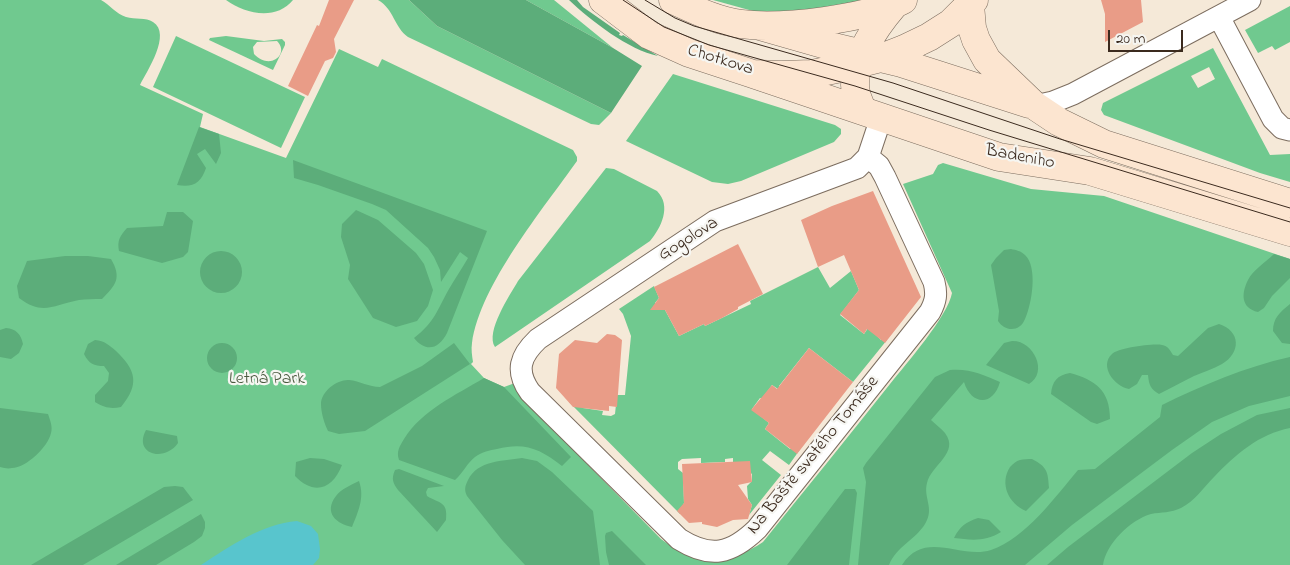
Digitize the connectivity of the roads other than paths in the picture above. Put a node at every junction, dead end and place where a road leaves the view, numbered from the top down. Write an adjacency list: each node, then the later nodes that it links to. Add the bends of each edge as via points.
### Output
1 (603, 0): 9 (main road, Chotkova, via 658,39)
2 (673, 0): 7 (main road, via 709,16)
3 (1250, 0): 6 (street)
4 (972, 2): 8 (main road, Chotkova, via 951,23 929,37); 10 (main road, via 972,28 982,51)
5 (899, 3): 7 (main road, via 797,25); 8 (main road, via 878,25)
6 (1219, 17): 10 (street, via 1073,94); 12 (street, via 1273,119 1282,128)
7 (760, 26): 8 (main road)
8 (868, 58): 9 (main road, Chotkova, via 812,74); 10 (main road, via 901,63); 11 (main road, via 855,86 857,95)
9 (752, 74): 11 (main road, Badeniho)
10 (1035, 106): 14 (main road, via 1093,139)
11 (872, 115): 13 (street); 15 (main road, Badeniho, via 999,157 1090,171)
12 (1290, 130)
13 (868, 157): 16 (street, Gogolova, via 857,168 714,221); 16 (street, Na Baště svatého Tomáše, via 879,166 893,192 934,282 936,302 744,542 711,551 679,539 530,392 523,381 521,366 528,349)
14 (1290, 203)
15 (1290, 232)
16 (538, 339)

